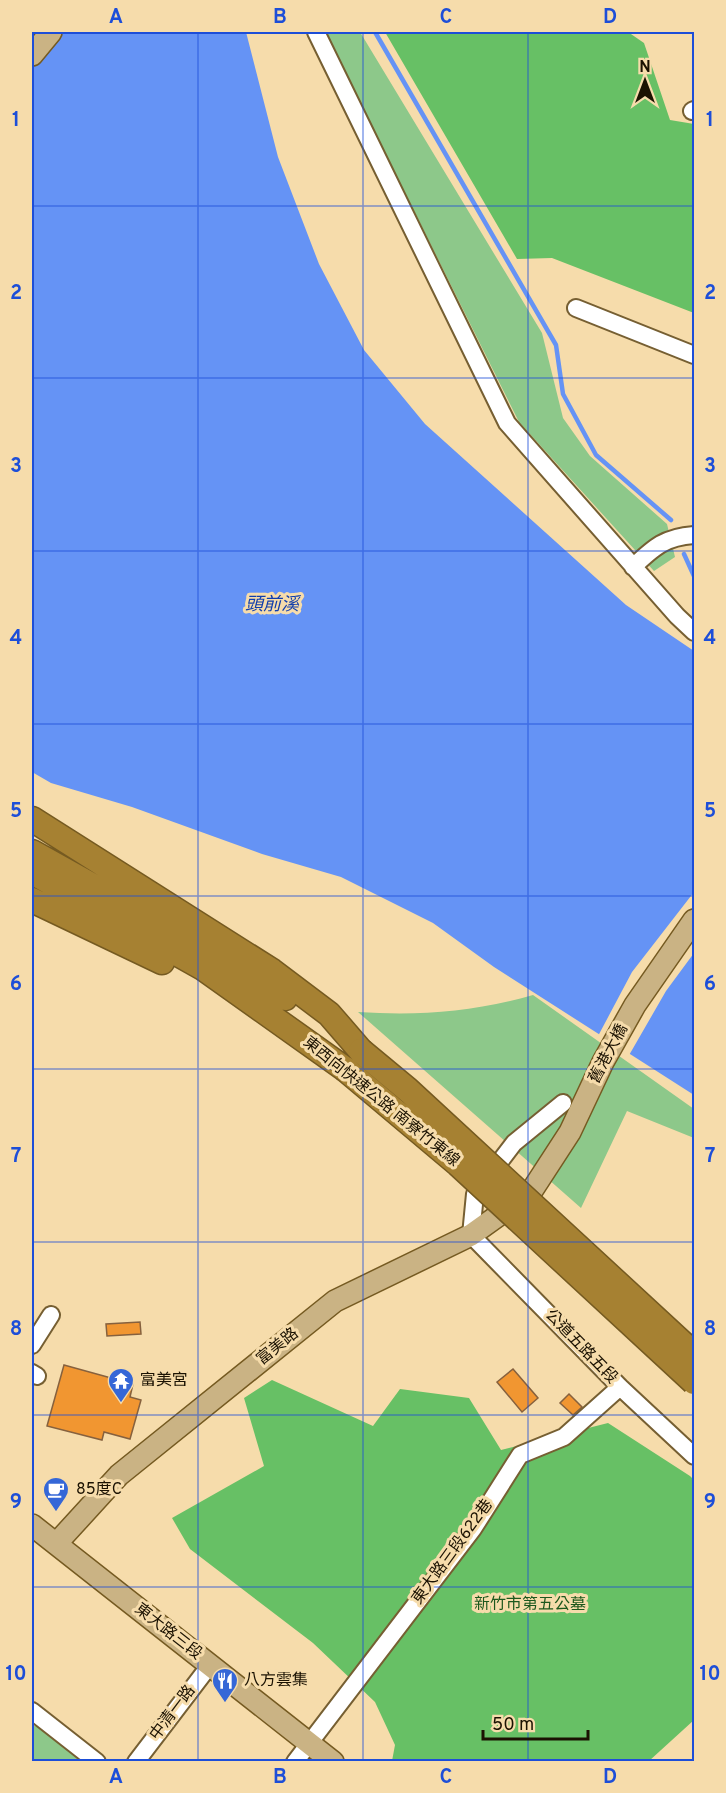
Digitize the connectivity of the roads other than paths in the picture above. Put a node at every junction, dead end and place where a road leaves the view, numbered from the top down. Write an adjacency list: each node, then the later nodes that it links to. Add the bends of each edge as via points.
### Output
1 (51, 32): 3 (main road)
2 (316, 32): 7 (street, via 507,423)
3 (32, 55)
4 (576, 308): 5 (street)
5 (694, 355)
6 (694, 535): 7 (street, via 672,536)
7 (633, 567): 8 (street)
8 (694, 632)
9 (32, 819): 14 (highway, via 272,971 329,1014)
10 (32, 852): 14 (highway, 東西向快速公路 南寮竹東線, via 287,999)
11 (32, 872): 15 (highway, 東西向快速公路 南寮竹東線, via 203,968)
12 (32, 900): 15 (highway, via 167,964 242,1005)
13 (694, 920): 17 (main road, 舊港大橋, via 635,1005 570,1132)
14 (361, 1051): 21 (highway, 東西向快速公路 南寮竹東線, bridge)
15 (345, 1070): 22 (highway, 東西向快速公路 南寮竹東線, bridge, via 458,1164)
16 (563, 1103): 18 (street, via 514,1143 475,1194)
17 (531, 1192): 18 (main road, 富美路)
18 (471, 1234): 23 (street, 公道五路五段); 26 (main road, 富美路, via 335,1301 119,1475)
19 (51, 1315): 20 (street)
20 (32, 1345)
21 (694, 1354)
22 (694, 1382)
23 (620, 1387): 24 (street, 公道五路五段); 29 (street, 東大路三段622巷, via 564,1437 520,1455 473,1529)
24 (694, 1456)
25 (32, 1525): 26 (main road, 東大路三段)
26 (56, 1544): 27 (main road, 東大路三段)
27 (210, 1665): 29 (main road, 東大路三段); 31 (street, 中清一路)
28 (33, 1714): 30 (street)
29 (309, 1743): 32 (street, 東大路三段622巷); 33 (main road, 東大路三段)
30 (97, 1761)
31 (136, 1761)
32 (295, 1761)
33 (333, 1761)

